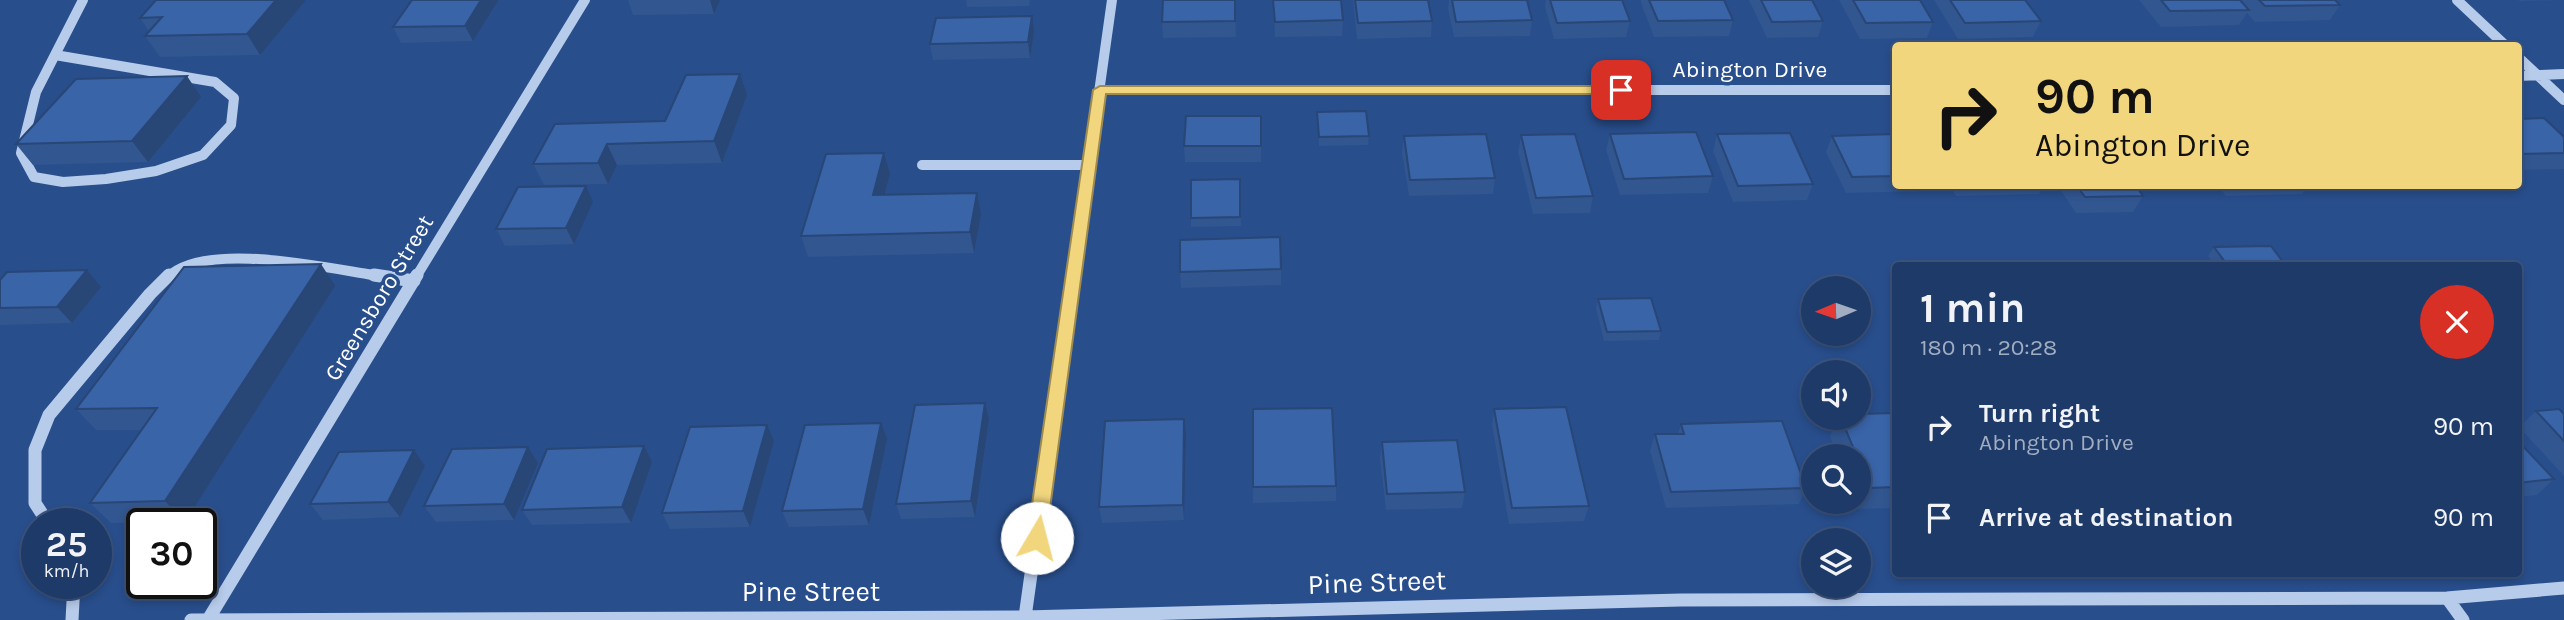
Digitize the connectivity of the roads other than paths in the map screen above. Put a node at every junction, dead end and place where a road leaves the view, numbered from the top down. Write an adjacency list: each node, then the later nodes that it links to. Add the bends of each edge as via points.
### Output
1 (83, 0): 6 (street)
2 (584, 0): 16 (street, Greensboro Street)
3 (1112, 0): 11 (street)
4 (2458, 0): 5 (street)
5 (2502, 42)
6 (55, 55): 6 (lane, via 36,92 21,153 34,177 63,182 156,171 203,155 231,125 234,98 215,82)
7 (2522, 61): 10 (street)
8 (2564, 74): 10 (street)
9 (2522, 76): 10 (street)
10 (2538, 76): 13 (street)
11 (1100, 90): 12 (street, Abington Drive); 15 (street)
12 (1892, 90)
13 (2564, 100)
14 (922, 165): 15 (street)
15 (1089, 165): 21 (street)
16 (414, 281): 17 (street, via 239,257 200,261 173,272 49,415 35,450); 22 (street, Greensboro Street)
17 (38, 508)
18 (2564, 588): 19 (street, Pine Street)
19 (2447, 598): 21 (street, Pine Street, via 1681,600); 25 (street)
20 (73, 599): 23 (street)
21 (1025, 617): 22 (street, Pine Street)
22 (209, 618): 24 (street, Pine Street)
23 (72, 620)
24 (191, 620)
25 (2463, 620)

